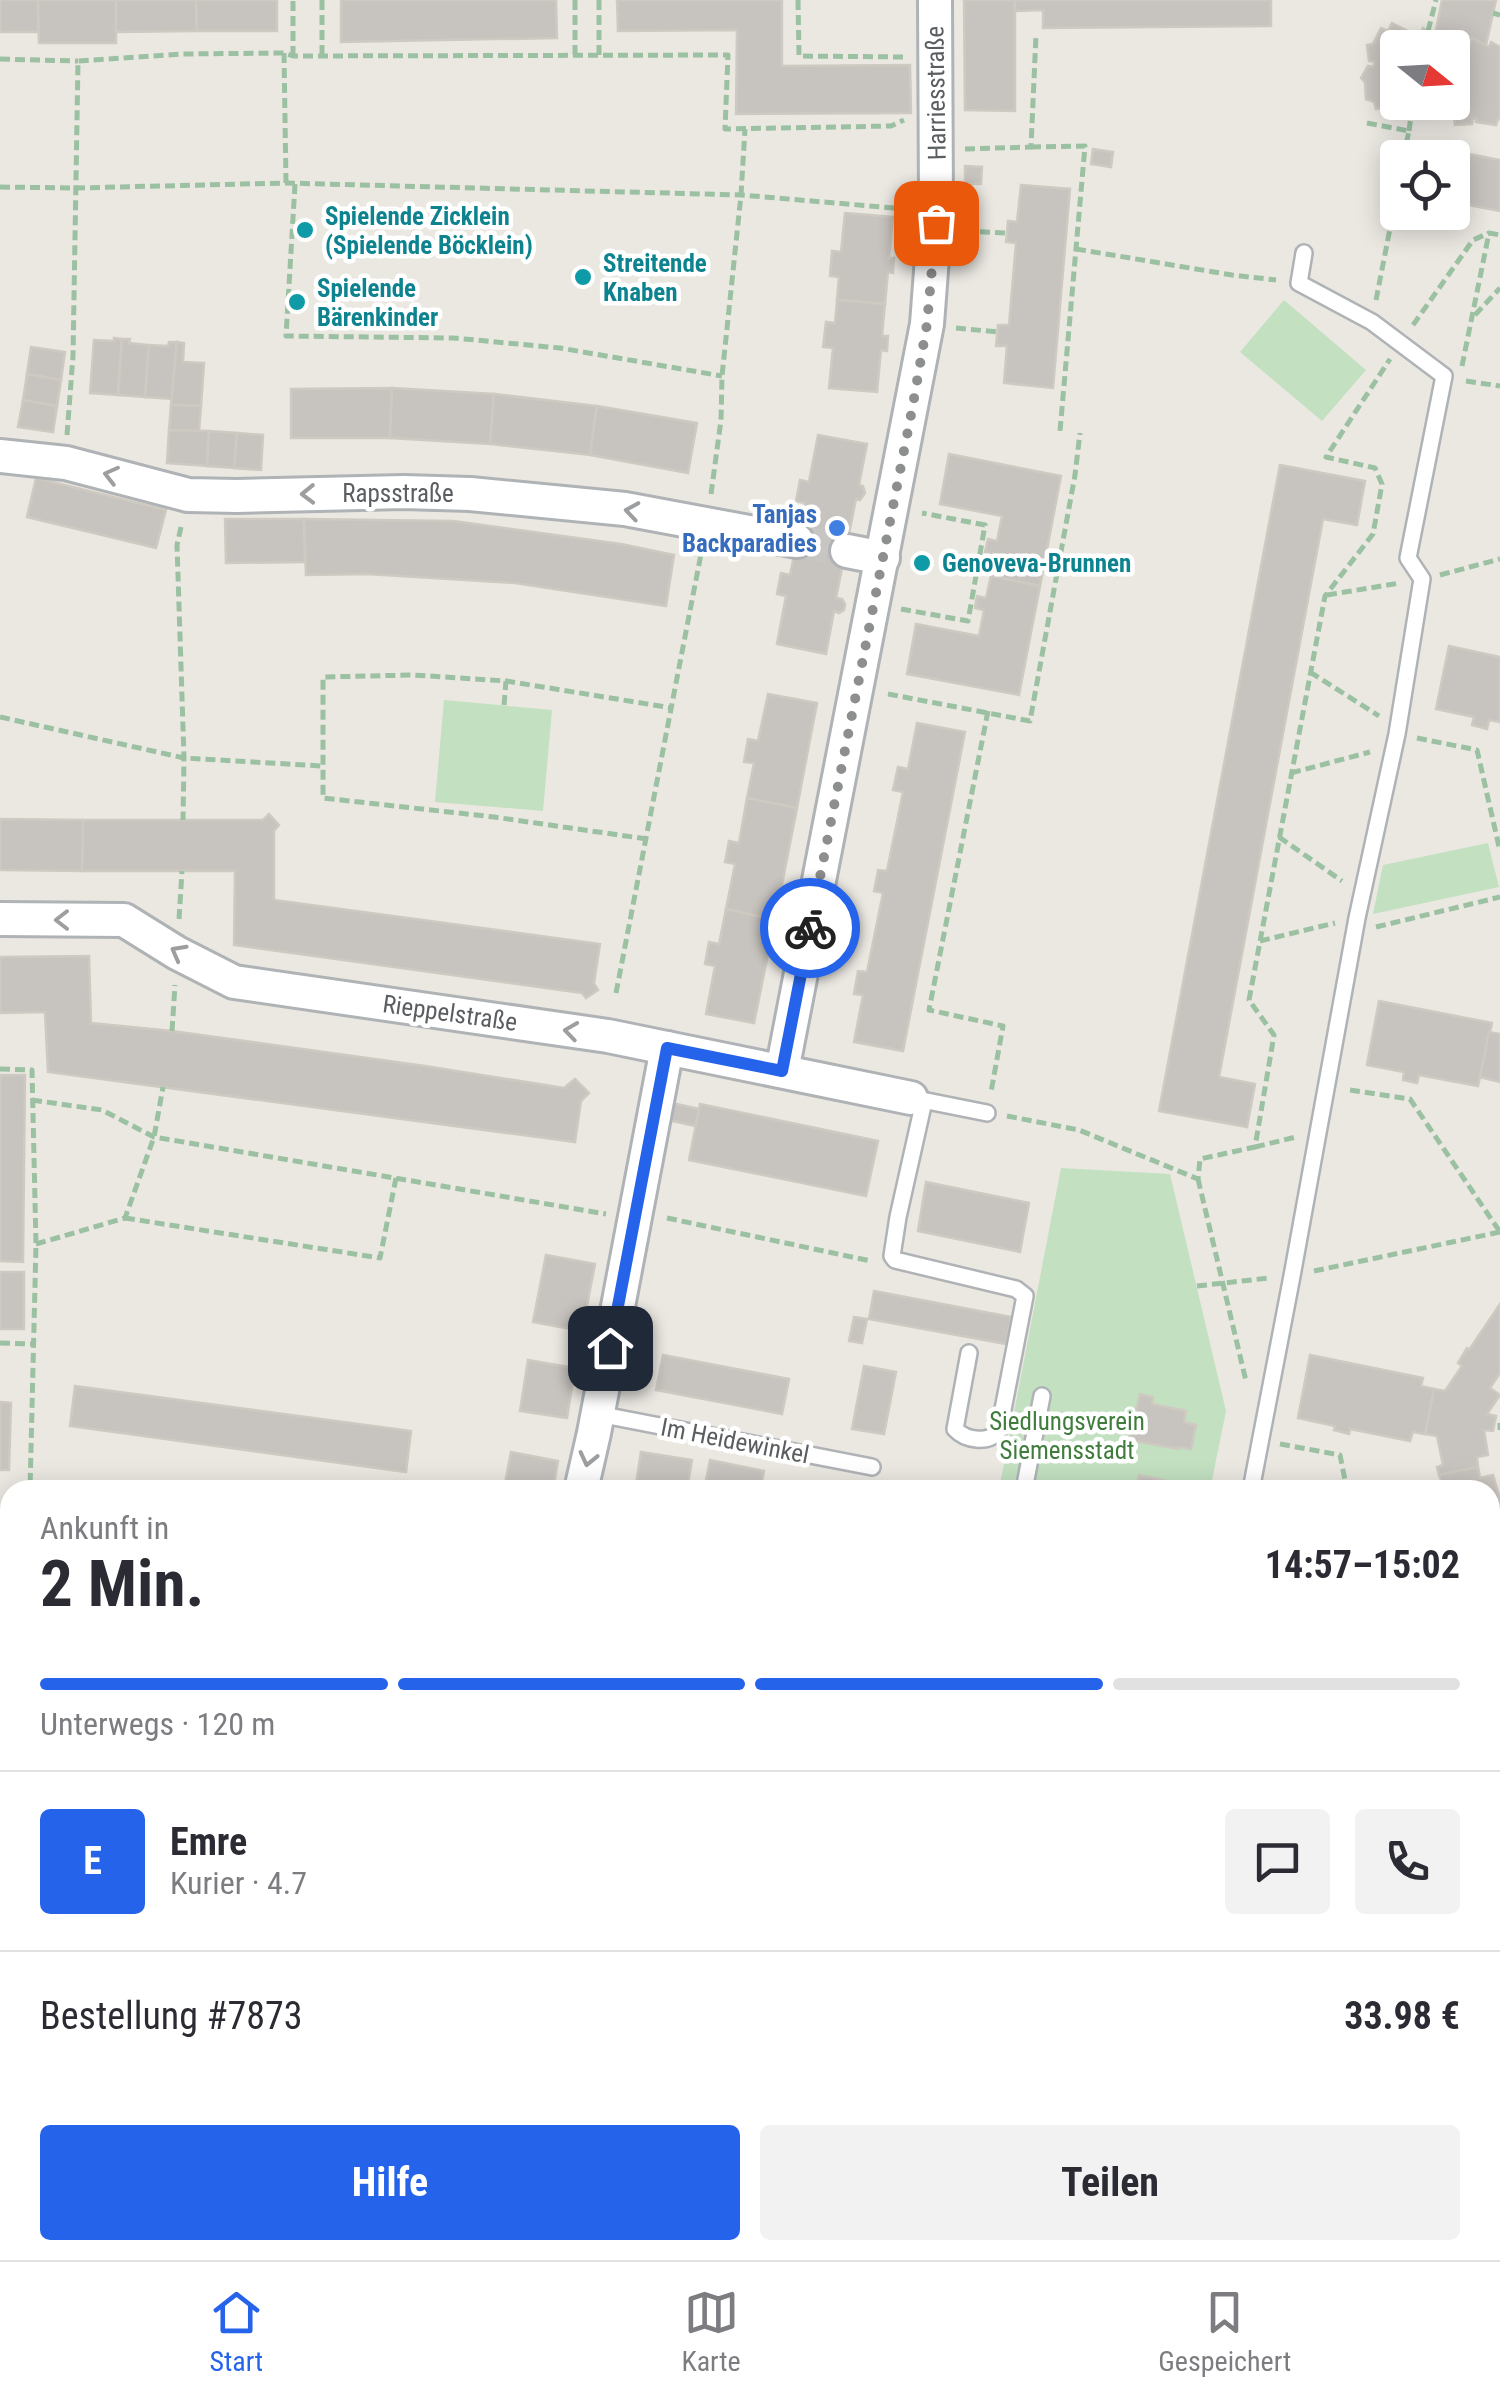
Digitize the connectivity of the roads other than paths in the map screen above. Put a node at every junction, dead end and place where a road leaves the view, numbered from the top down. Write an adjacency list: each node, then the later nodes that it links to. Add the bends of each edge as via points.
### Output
1 (935, 0): 6 (street, Harriesstraße, via 936,205 927,324)
2 (1304, 253): 18 (lane, via 1298,283 1372,322 1444,376 1408,558 1422,579 1396,734)
3 (0, 456): 4 (street, Rapsstraße, one-way to 3, via 625,509 470,494 188,494 66,463)
4 (797, 541)
5 (846, 550): 6 (street)
6 (883, 558): 9 (street, Harriesstraße)
7 (0, 919): 8 (street, Rieppelstraße, one-way to 7, via 234,982 124,920)
8 (667, 1048): 9 (street, Rieppelstraße); 14 (street)
9 (782, 1071): 10 (street, Rieppelstraße)
10 (919, 1100): 11 (lane); 12 (lane, via 892,1256 1025,1296 999,1430 987,1440 955,1429)
11 (987, 1112)
12 (969, 1353)
13 (1042, 1396): 17 (lane)
14 (598, 1414): 15 (lane, Im Heidewinkel); 16 (street, one-way to 16)
15 (872, 1467)
16 (584, 1480)
17 (1026, 1480)
18 (1252, 1480)

